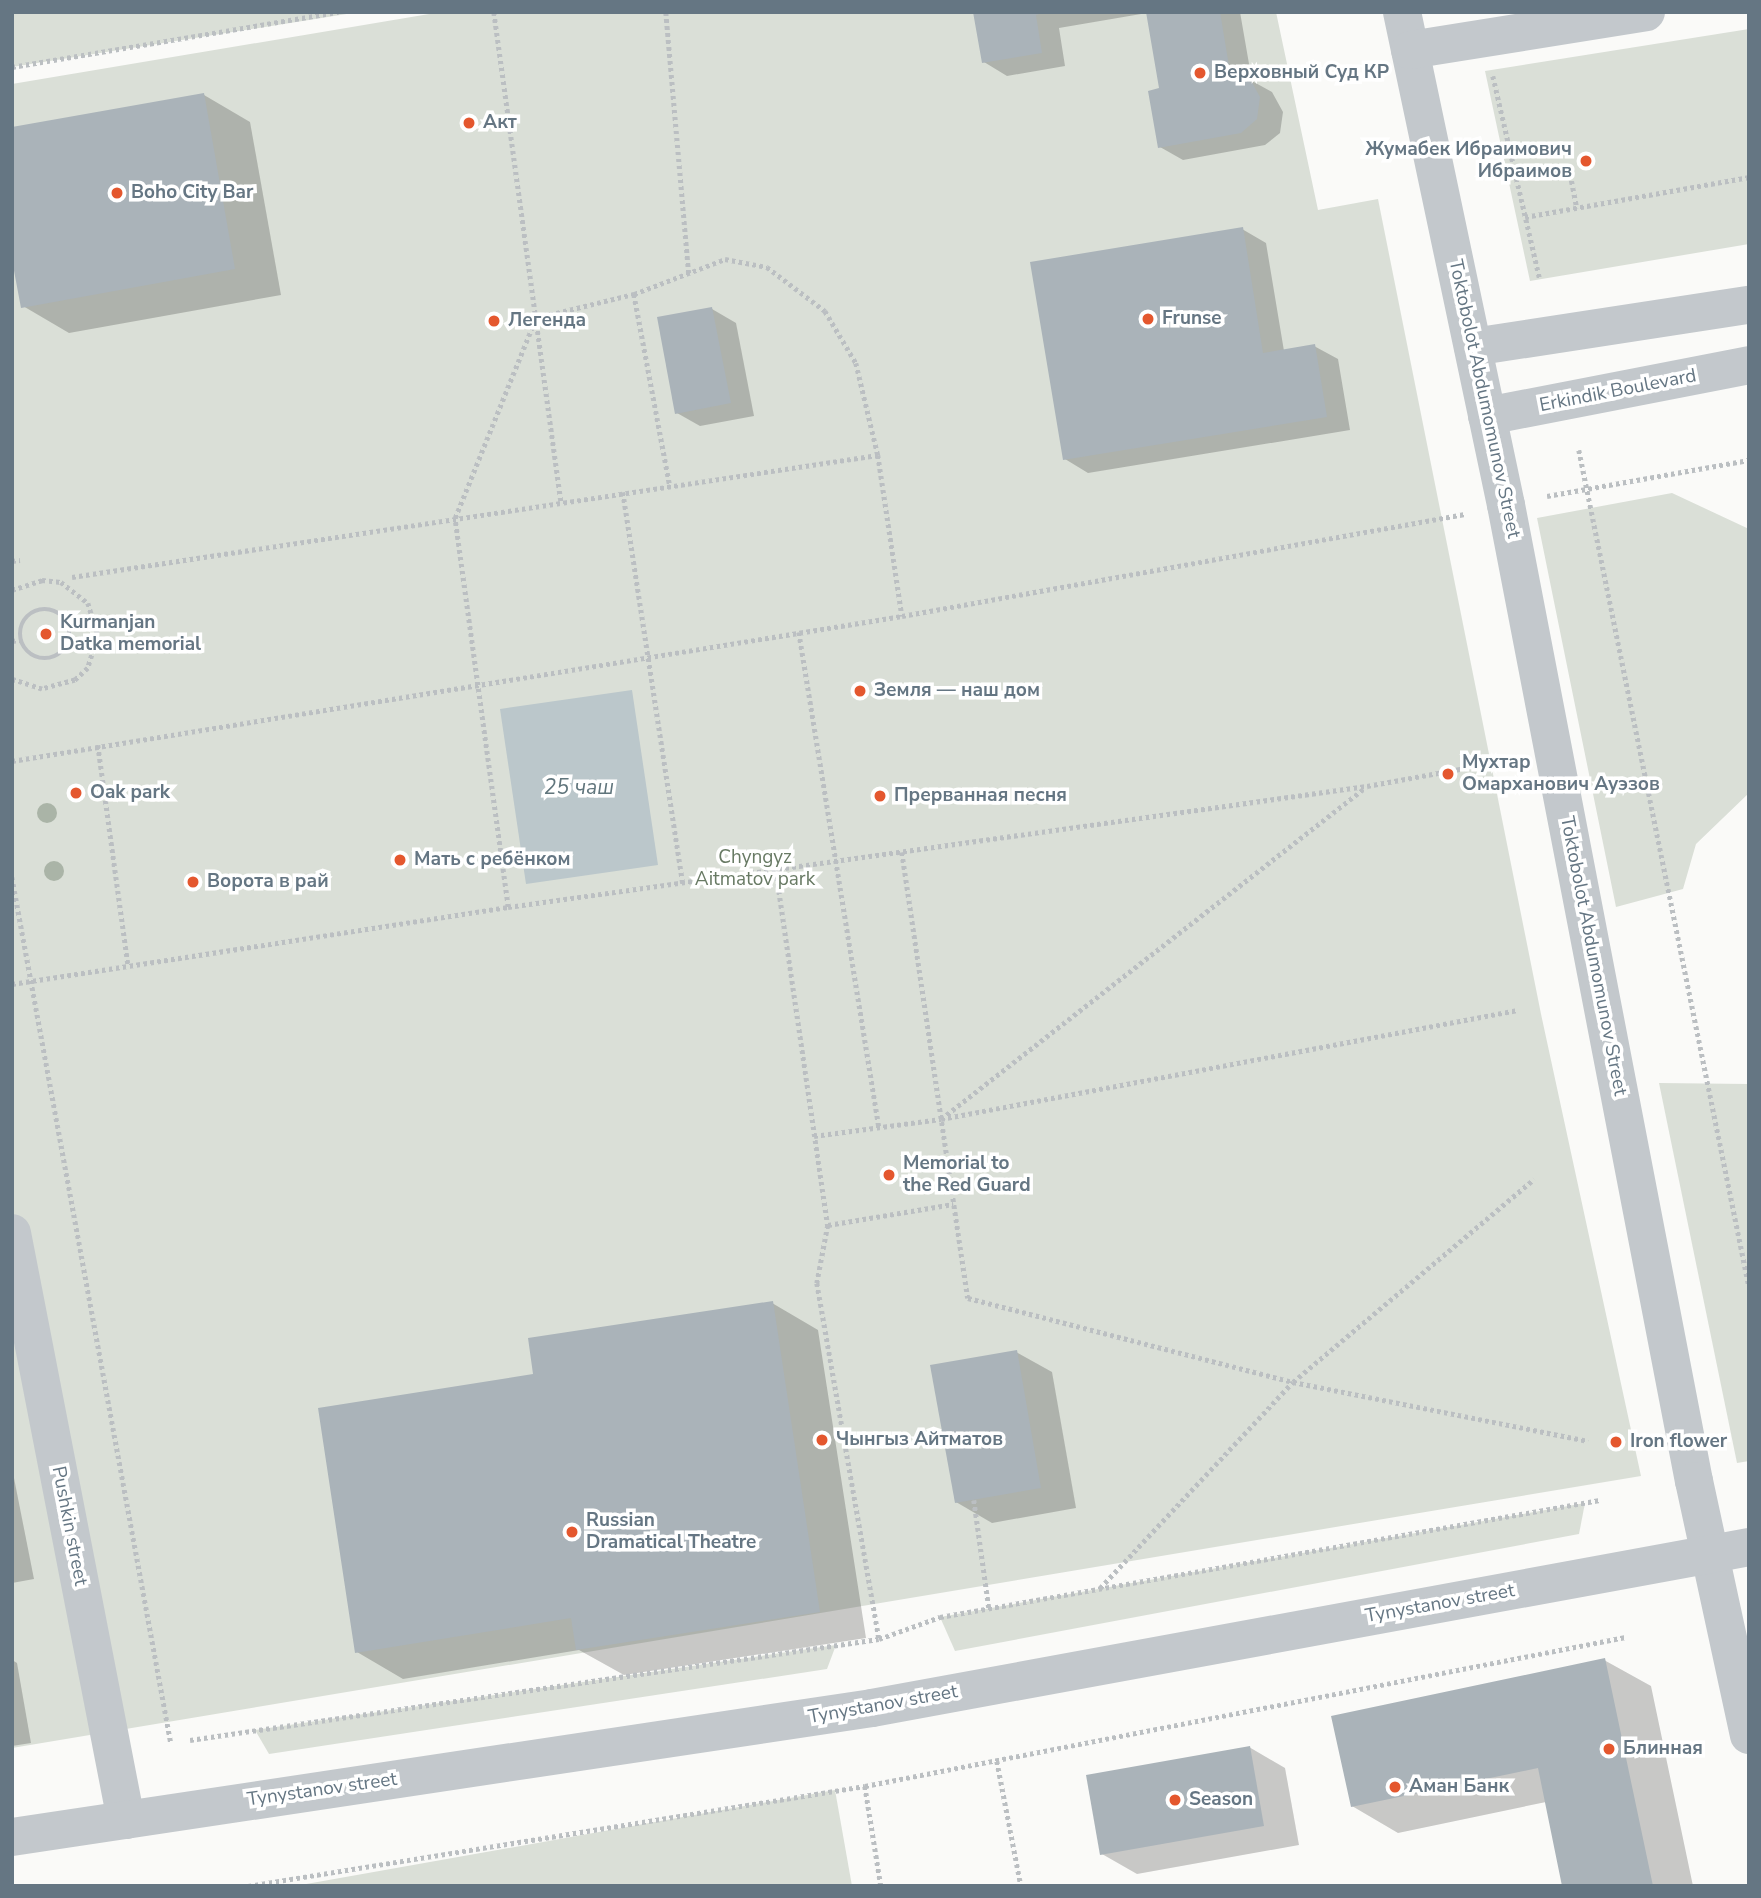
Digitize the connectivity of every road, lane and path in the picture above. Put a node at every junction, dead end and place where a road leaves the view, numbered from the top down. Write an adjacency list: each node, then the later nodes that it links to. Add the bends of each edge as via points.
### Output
1 (338, 12): 7 (path)
2 (494, 12): 17 (path)
3 (666, 12): 13 (path)
4 (1402, 12): 6 (street, Toktobolot Abdumomunov Street)
5 (1646, 12): 6 (street)
6 (1410, 50): 18 (street, Toktobolot Abdumomunov Street)
7 (12, 67)
8 (1491, 70): 9 (path)
9 (1516, 176): 11 (path, via 1569,167); 12 (path)
10 (1749, 177): 11 (path)
11 (1577, 208): 12 (path)
12 (1525, 217): 14 (path)
13 (689, 273): 15 (path); 22 (path, via 725,259 766,267 825,311 856,363)
14 (1540, 280)
15 (634, 294): 17 (path); 24 (path)
16 (1749, 305): 18 (street)
17 (536, 318): 28 (path); 30 (path)
18 (1473, 347): 20 (street, Toktobolot Abdumomunov Street)
19 (1749, 365): 20 (street, Erkindik Boulevard)
20 (1487, 416): 69 (street, Toktobolot Abdumomunov Street)
21 (1579, 450): 25 (path)
22 (878, 455): 24 (path); 35 (path)
23 (1749, 460): 25 (path)
24 (670, 486): 26 (path)
25 (1588, 487): 27 (path); 63 (path)
26 (622, 492): 28 (path); 39 (path)
27 (1547, 496)
28 (561, 501): 30 (path)
29 (1465, 514): 35 (path)
30 (455, 518): 33 (path); 41 (path)
31 (20, 560): 32 (path)
32 (12, 561)
33 (72, 577)
34 (12, 590): 40 (path, via 43,580 61,582 88,603 98,635 88,668 67,683 42,689)
35 (902, 616): 36 (path)
36 (799, 632): 39 (path); 47 (path)
37 (20, 640): 37 (path, via 22,623 34,611 51,609 69,624 67,648 54,658 37,659); 38 (path)
38 (12, 641)
39 (649, 656): 41 (path); 50 (path)
40 (12, 679)
41 (475, 684): 42 (path); 51 (path)
42 (98, 745): 43 (path); 52 (path)
43 (12, 761)
44 (1465, 768): 45 (path)
45 (1367, 786): 46 (path); 56 (path)
46 (902, 852): 47 (path); 56 (path)
47 (838, 861): 48 (path); 57 (path)
48 (776, 870): 50 (path); 58 (path)
49 (12, 877): 53 (path)
50 (683, 883): 51 (path)
51 (508, 907): 52 (path)
52 (128, 964): 53 (path)
53 (32, 981): 54 (path); 76 (path)
54 (12, 984)
55 (1518, 1010): 56 (path)
56 (941, 1119): 57 (path); 60 (path)
57 (879, 1127): 58 (path)
58 (814, 1136): 61 (path)
59 (1534, 1179): 64 (path)
60 (953, 1204): 61 (path); 64 (path, via 968,1298)
61 (828, 1225): 73 (path, via 817,1283)
62 (12, 1233): 79 (street, Pushkin street)
63 (1749, 1286)
64 (1293, 1382): 65 (path); 70 (path)
65 (1588, 1441)
66 (974, 1500): 71 (path)
67 (1600, 1500): 70 (path)
68 (1749, 1547): 69 (street, Tynystanov street)
69 (1711, 1555): 74 (street, Toktobolot Abdumomunov Street); 79 (street, Tynystanov street, via 872,1708)
70 (1099, 1588): 71 (path)
71 (989, 1608): 73 (path, via 940,1617)
72 (1626, 1637): 77 (path)
73 (879, 1639): 75 (path)
74 (1749, 1735)
75 (190, 1740)
76 (171, 1743)
77 (997, 1761): 78 (path); 83 (path)
78 (865, 1786): 81 (path); 82 (path)
79 (126, 1820): 80 (street, Tynystanov street)
80 (12, 1838)
81 (248, 1886)
82 (881, 1886)
83 (1021, 1886)

